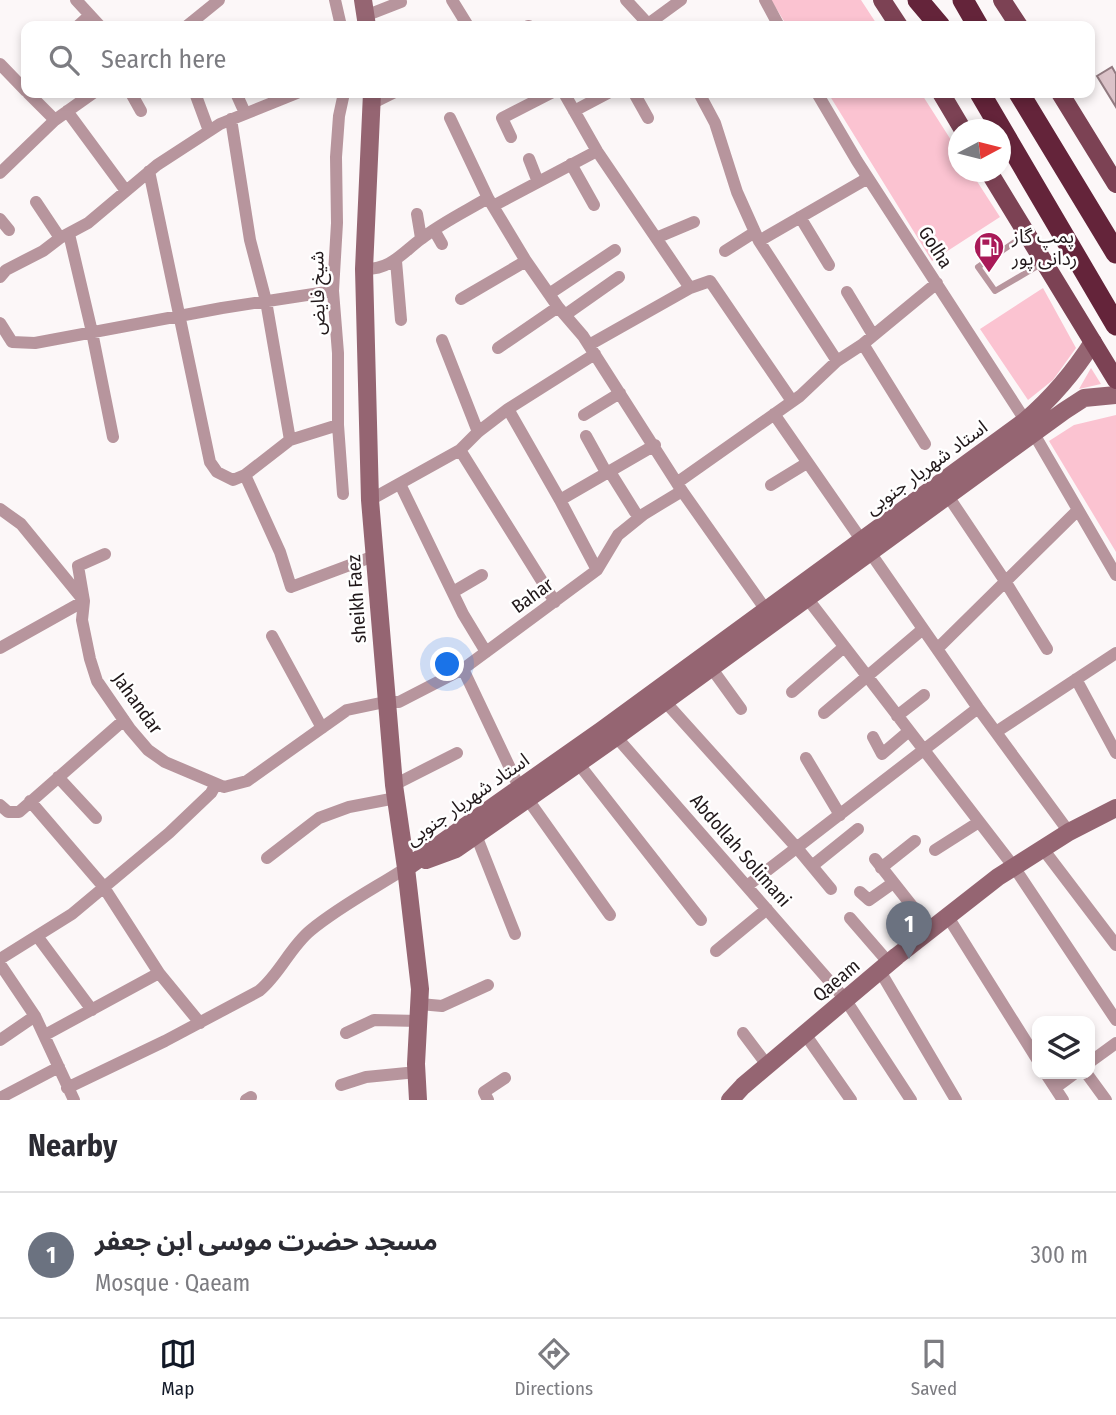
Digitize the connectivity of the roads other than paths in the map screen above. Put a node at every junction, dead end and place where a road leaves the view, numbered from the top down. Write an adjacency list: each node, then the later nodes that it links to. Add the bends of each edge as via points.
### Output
1 (76, 0): 15 (street)
2 (219, 0): 18 (street)
3 (335, 0): 19 (street)
4 (452, 0): 20 (street)
5 (626, 0): 21 (street)
6 (681, 0): 22 (street)
7 (765, 0): 23 (street)
8 (882, 0): 24 (main road)
9 (918, 0): 25 (highway)
10 (924, 0): 26 (highway)
11 (962, 0): 27 (highway)
12 (1002, 0): 28 (main road)
13 (401, 2): 14 (street)
14 (365, 14)
15 (90, 15): 16 (street); 17 (street)
16 (83, 21)
17 (95, 21)
18 (193, 21)
19 (340, 21)
20 (465, 21)
21 (645, 21)
22 (654, 21)
23 (776, 21)
24 (896, 21)
25 (936, 21)
26 (937, 21)
27 (975, 21)
28 (1016, 21)
29 (0, 64): 31 (street)
30 (21, 76): 31 (street)
31 (16, 80): 32 (street)
32 (21, 85)
33 (33, 98): 59 (street)
34 (86, 98): 51 (street)
35 (134, 98): 52 (street)
36 (197, 98): 60 (street)
37 (238, 98): 54 (street)
38 (282, 98): 54 (street)
39 (343, 98): 99 (street, شیخ فایض, via 336,157)
40 (372, 98): 94 (street, sheikh Faez)
41 (541, 98): 61 (street, via 502,118)
42 (567, 98): 53 (street)
43 (599, 98): 53 (street)
44 (637, 98): 56 (street)
45 (702, 98): 83 (street)
46 (820, 98): 67 (street, Golha)
47 (944, 98): 58 (main road)
48 (983, 98): 108 (highway)
49 (1022, 98): 89 (highway)
50 (1063, 98): 70 (main road)
51 (67, 111): 59 (street); 71 (street)
52 (141, 111)
53 (574, 111): 62 (street)
54 (245, 113): 57 (street)
55 (450, 118): 73 (street)
56 (648, 118)
57 (231, 119): 60 (street); 103 (street, via 250,240)
58 (956, 119)
59 (55, 120): 66 (street)
60 (209, 131): 65 (street)
61 (512, 137)
62 (597, 151): 64 (street); 85 (street)
63 (528, 159): 68 (street)
64 (571, 164): 68 (street); 74 (street)
65 (149, 171): 71 (street); 105 (street)
66 (0, 173)
67 (868, 178): 76 (street); 97 (street, Golha)
68 (538, 182): 73 (street)
69 (995, 182): 81 (main road)
70 (1116, 184)
71 (126, 191): 82 (street, via 88,223)
72 (36, 202): 82 (street)
73 (490, 202): 80 (street); 91 (street)
74 (594, 205)
75 (417, 214): 84 (street)
76 (800, 217): 83 (street); 93 (street)
77 (0, 219): 79 (street)
78 (694, 222): 85 (street)
79 (9, 230)
80 (434, 230): 84 (street); 86 (street)
81 (1027, 234): 92 (main road); 92 (lane, via 978,267 995,291)
82 (64, 236): 95 (street); 109 (street)
83 (757, 237): 88 (street); 115 (street)
84 (421, 238): 90 (street)
85 (656, 238): 98 (street)
86 (442, 244)
87 (615, 250): 101 (street)
88 (725, 251)
89 (1116, 253)
90 (396, 261): 94 (street, via 377,270); 106 (street)
91 (526, 261): 101 (street); 102 (street)
92 (1044, 262): 112 (main road)
93 (829, 264)
94 (364, 269): 140 (street, sheikh Faez)
95 (0, 277)
96 (619, 277): 104 (street)
97 (937, 283): 110 (street, Bahar); 124 (street, Golha)
98 (690, 288): 114 (street); 119 (street, via 710,281)
99 (333, 291): 103 (street); 123 (street, شیخ فایض)
100 (847, 292): 110 (street)
101 (549, 294): 104 (street)
102 (461, 299)
103 (266, 302): 105 (street); 128 (street)
104 (562, 311): 113 (street); 114 (street)
105 (180, 316): 109 (street); 134 (street, via 210,462 217,472 233,480)
106 (401, 320)
107 (0, 323): 109 (street, via 12,342 35,343)
108 (1116, 324)
109 (92, 332): 127 (street)
110 (868, 339): 115 (street, Bahar); 129 (street)
111 (442, 340): 125 (street)
112 (1093, 342): 116 (main road); 124 (street, استاد شهریار جنوبی)
113 (498, 348)
114 (592, 350): 117 (street); 120 (street)
115 (837, 361): 119 (street, Bahar)
116 (1116, 380)
117 (620, 393): 122 (street); 130 (street)
118 (1116, 396): 124 (street, استاد شهریار جنوبی, via 1084,398)
119 (792, 401): 121 (street, Bahar)
120 (508, 409): 125 (street); 141 (street)
121 (774, 414): 132 (street); 137 (street, Bahar)
122 (584, 415)
123 (338, 425): 128 (street); 138 (street, شیخ فایض)
124 (1030, 428): 139 (street, استاد شهریار جنوبی); 143 (street, Golha); 145 (street, استاد شهریار جنوبی)
125 (478, 432): 131 (street)
126 (586, 436): 133 (street)
127 (113, 437)
128 (290, 440): 134 (street)
129 (925, 443)
130 (655, 445): 133 (street); 137 (street)
131 (460, 450): 135 (street); 155 (street)
132 (807, 463): 136 (street); 145 (street)
133 (608, 473): 141 (street); 144 (street)
134 (245, 475): 147 (street, via 291,587)
135 (400, 484): 140 (street); 152 (street)
136 (771, 485)
137 (680, 486): 148 (street, Bahar, via 618,535); 156 (street)
138 (342, 494)
139 (948, 496): 145 (street, استاد شهریار جنوبی); 151 (street)
140 (370, 500): 147 (street, sheikh Faez)
141 (561, 500): 148 (street)
142 (0, 509): 154 (street, via 21,524)
143 (1078, 510): 150 (street, Golha); 151 (street)
144 (635, 512)
145 (865, 547): 153 (street, استاد شهریار جنوبی); 156 (street, استاد شهریار جنوبی); 157 (street)
146 (105, 554): 154 (street, Jahandar, via 78,566)
147 (374, 556): 172 (street, sheikh Faez)
148 (597, 570): 155 (street, Bahar)
149 (482, 575): 152 (street)
150 (1116, 575)
151 (1005, 581): 161 (street); 162 (street)
152 (453, 592): 163 (street)
153 (807, 598): 159 (street); 165 (street, استاد شهریار جنوبی)
154 (84, 601): 160 (street); 177 (street, Jahandar, via 82,621 97,681)
155 (555, 602): 163 (street, Bahar)
156 (766, 610): 165 (street, استاد شهریار جنوبی)
157 (923, 629): 161 (street); 167 (street, via 900,657)
158 (272, 636): 178 (street)
159 (844, 647): 167 (street); 169 (street)
160 (0, 648)
161 (937, 649): 173 (street)
162 (1047, 649)
163 (486, 652): 166 (street, Bahar)
164 (1116, 653): 168 (street)
165 (707, 662): 171 (street, استاد شهریار جنوبی); 174 (street)
166 (463, 669): 172 (street, Bahar, via 399,702); 191 (street)
167 (867, 676): 175 (street); 176 (street)
168 (1076, 679): 181 (street); 185 (street)
169 (792, 692)
170 (924, 695): 176 (street)
171 (660, 696): 179 (street, استاد شهریار جنوبی); 202 (street)
172 (385, 702): 178 (street, via 347,710); 190 (street, sheikh Faez)
173 (978, 708): 181 (street); 183 (street)
174 (741, 709)
175 (824, 713)
176 (897, 716): 180 (street)
177 (124, 720): 188 (street); 189 (street, Jahandar, via 164,762)
178 (321, 728): 189 (street, via 247,781 224,787)
179 (612, 731): 186 (street, استاد شهریار جنوبی); 211 (street, Abdollah Solimani)
180 (909, 731): 182 (street, via 882,754); 183 (street)
181 (996, 732): 200 (street)
182 (873, 737)
183 (924, 750): 195 (street); 197 (street)
184 (457, 752): 190 (street)
185 (1116, 753)
186 (574, 758): 191 (street, استاد شهریار جنوبی); 218 (street)
187 (806, 758): 195 (street)
188 (58, 777): 192 (street); 196 (street)
189 (216, 784): 210 (street, via 169,833)
190 (395, 792): 205 (street, via 319,818); 208 (street, sheikh Faez)
191 (523, 793): 198 (street, استاد شهریار جنوبی); 215 (street)
192 (30, 801): 193 (street, via 19,812 8,812); 210 (street)
193 (0, 805)
194 (1115, 811): 200 (street, Qaeam)
195 (840, 815): 202 (street)
196 (96, 818)
197 (979, 822): 204 (street); 207 (street)
198 (473, 828): 208 (street, استاد شهریار جنوبی); 220 (street)
199 (858, 829): 206 (street)
200 (1069, 832): 203 (street, Qaeam)
201 (915, 841): 209 (street, via 878,864)
202 (797, 848): 206 (street); 211 (street)
203 (1043, 849): 207 (street, Qaeam); 222 (street)
204 (935, 850)
205 (267, 858)
206 (812, 866): 212 (street)
207 (1014, 867): 216 (street, Qaeam); 232 (street)
208 (406, 868): 230 (street, sheikh Faez, via 421,989); 233 (street, via 310,930 259,992)
209 (893, 883): 213 (street, via 869,900); 219 (street)
210 (103, 886): 221 (street, via 72,914); 226 (street)
211 (747, 886): 214 (street, Abdollah Solimani)
212 (831, 889)
213 (860, 892)
214 (767, 909): 223 (street); 228 (street, Abdollah Solimani)
215 (610, 915)
216 (948, 916): 219 (street, Qaeam); 240 (street)
217 (850, 918): 225 (street)
218 (701, 920)
219 (931, 930): 225 (street, Qaeam)
220 (515, 934)
221 (37, 936): 224 (street); 229 (street)
222 (1116, 945)
223 (716, 951)
224 (0, 962): 231 (street)
225 (884, 967): 228 (street, Qaeam); 259 (street)
226 (159, 973): 229 (street); 233 (street)
227 (488, 985): 230 (street)
228 (845, 999): 236 (street, Qaeam); 258 (street, Abdollah Solimani)
229 (92, 1010): 237 (street)
230 (419, 1013): 234 (street, via 374,1020); 244 (street, sheikh Faez)
231 (35, 1016): 237 (street); 238 (street)
232 (1116, 1020)
233 (200, 1023): 250 (street)
234 (346, 1033)
235 (743, 1033): 242 (street)
236 (805, 1034): 242 (street, Qaeam); 257 (street)
237 (44, 1035): 243 (street)
238 (0, 1040)
239 (1116, 1043): 241 (street)
240 (1032, 1051)
241 (1095, 1058)
242 (767, 1065): 256 (street, Qaeam)
243 (59, 1067): 250 (street); 252 (street)
244 (417, 1072): 249 (street, via 366,1077); 254 (street, sheikh Faez)
245 (505, 1078): 255 (street, via 484,1092)
246 (1049, 1079): 251 (street)
247 (1067, 1079): 251 (street)
248 (1091, 1079): 261 (street)
249 (341, 1085)
250 (67, 1088): 253 (street)
251 (1055, 1088): 260 (street)
252 (0, 1098)
253 (74, 1100)
254 (418, 1100)
255 (488, 1100)
256 (730, 1100)
257 (851, 1100)
258 (911, 1100)
259 (956, 1100)
260 (1063, 1100)
261 (1106, 1100)

